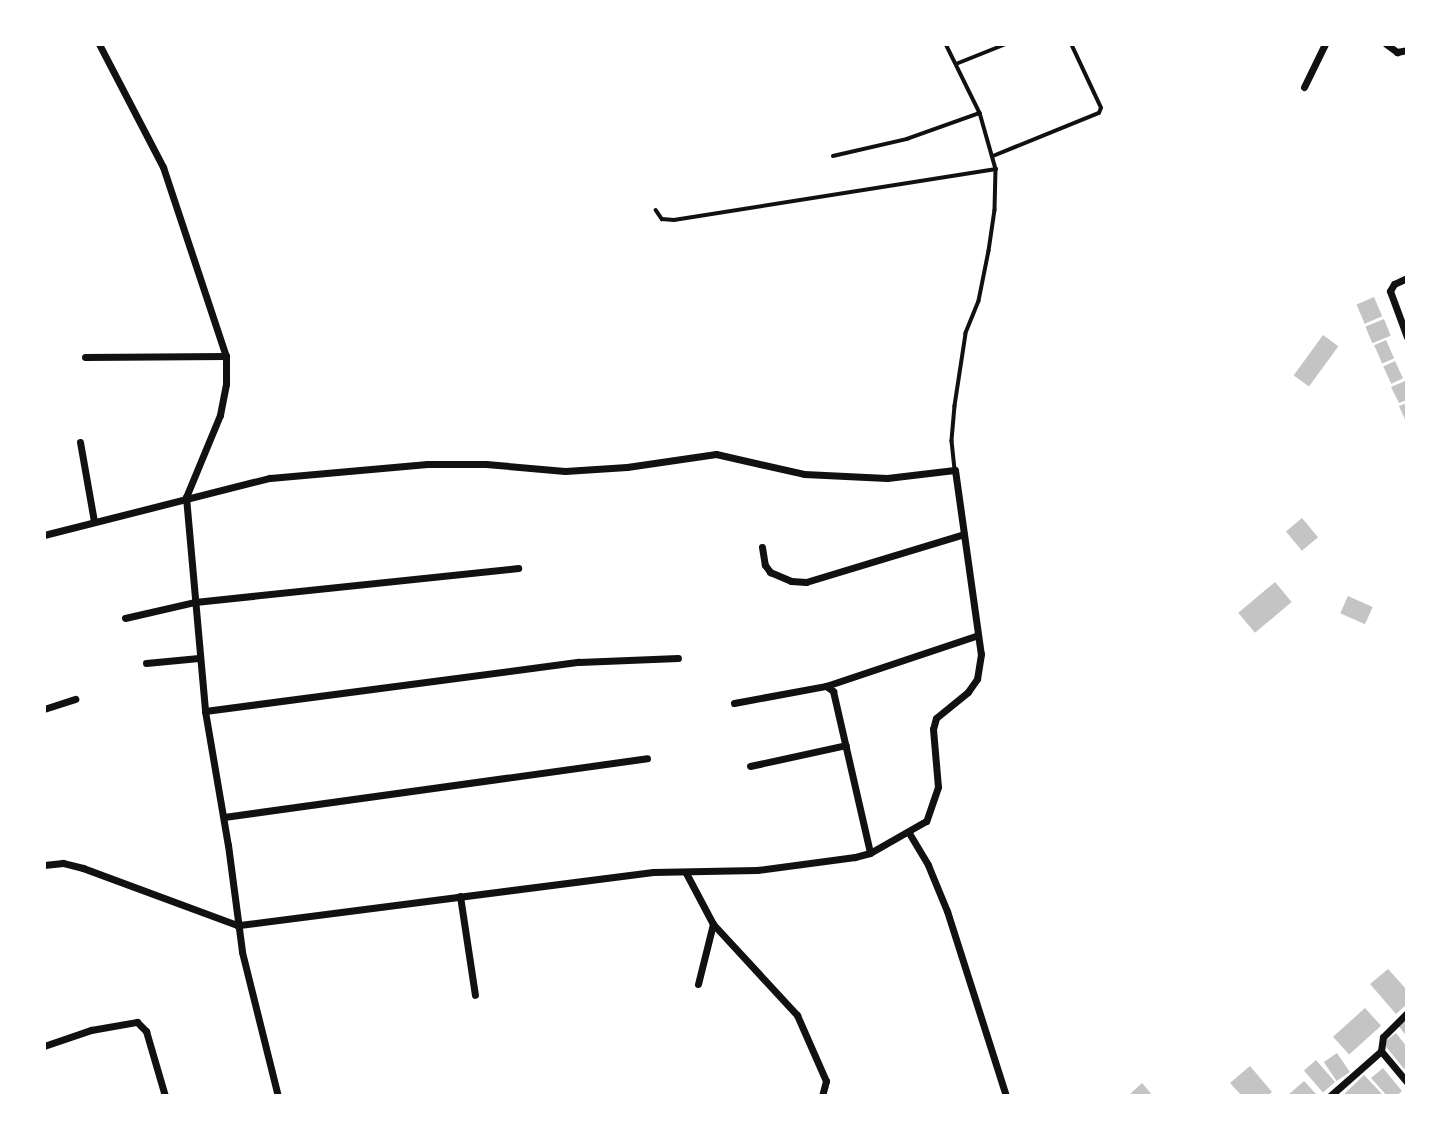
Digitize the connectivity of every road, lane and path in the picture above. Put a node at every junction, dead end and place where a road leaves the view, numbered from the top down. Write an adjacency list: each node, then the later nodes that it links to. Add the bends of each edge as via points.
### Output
1 (99, 44): 17 (street, via 163,167)
2 (946, 44): 8 (lane)
3 (1006, 44): 8 (lane)
4 (1071, 44): 12 (lane, via 1101,108 1099,113)
5 (1325, 44): 9 (street)
6 (1386, 44): 7 (street, via 1397,52)
7 (1407, 50)
8 (956, 64): 10 (lane)
9 (1304, 87)
10 (980, 113): 11 (lane, via 907,139); 12 (lane)
11 (833, 156)
12 (993, 156): 13 (lane)
13 (996, 169): 14 (lane, via 674,220 662,219); 20 (lane, via 989,251 979,301 966,334 955,406)
14 (656, 210)
15 (1407, 278): 16 (street, via 1390,291)
16 (1407, 337)
17 (226, 356): 18 (street); 21 (street, via 220,415)
18 (85, 357)
19 (80, 442): 22 (street)
20 (955, 470): 21 (street, via 887,478 804,474 716,454 565,471 427,464 270,478); 23 (street)
21 (186, 497): 22 (street); 27 (street)
22 (94, 521): 24 (street)
23 (964, 534): 25 (street, via 806,582 770,572); 29 (street)
24 (44, 535)
25 (762, 547)
26 (518, 568): 27 (street)
27 (195, 602): 28 (street); 30 (street)
28 (125, 618)
29 (978, 635): 33 (street); 42 (street, via 977,679 968,692 943,710 933,729 935,800 926,821)
30 (199, 658): 32 (street); 37 (street)
31 (678, 658): 37 (street, via 579,662)
32 (146, 663)
33 (826, 686): 35 (street); 38 (street, via 833,691)
34 (75, 699): 36 (street)
35 (734, 703)
36 (44, 709)
37 (205, 711): 41 (street)
38 (846, 745): 40 (street); 43 (street)
39 (647, 758): 41 (street)
40 (750, 766)
41 (224, 817): 48 (street)
42 (909, 832): 43 (street); 58 (street, via 947,911)
43 (870, 853): 45 (street, via 831,862)
44 (44, 865): 48 (street, via 62,863 107,875)
45 (686, 873): 46 (street, via 653,872); 47 (street)
46 (460, 896): 48 (street); 50 (street)
47 (713, 924): 49 (street); 57 (street, via 797,1015 827,1081)
48 (237, 925): 56 (street)
49 (698, 985)
50 (475, 995)
51 (1407, 1013): 53 (street, via 1383,1037)
52 (44, 1046): 55 (street, via 91,1030 137,1022 146,1031)
53 (1381, 1051): 54 (street); 59 (street)
54 (1407, 1082)
55 (165, 1096)
56 (278, 1096)
57 (822, 1096)
58 (1006, 1096)
59 (1330, 1096)

